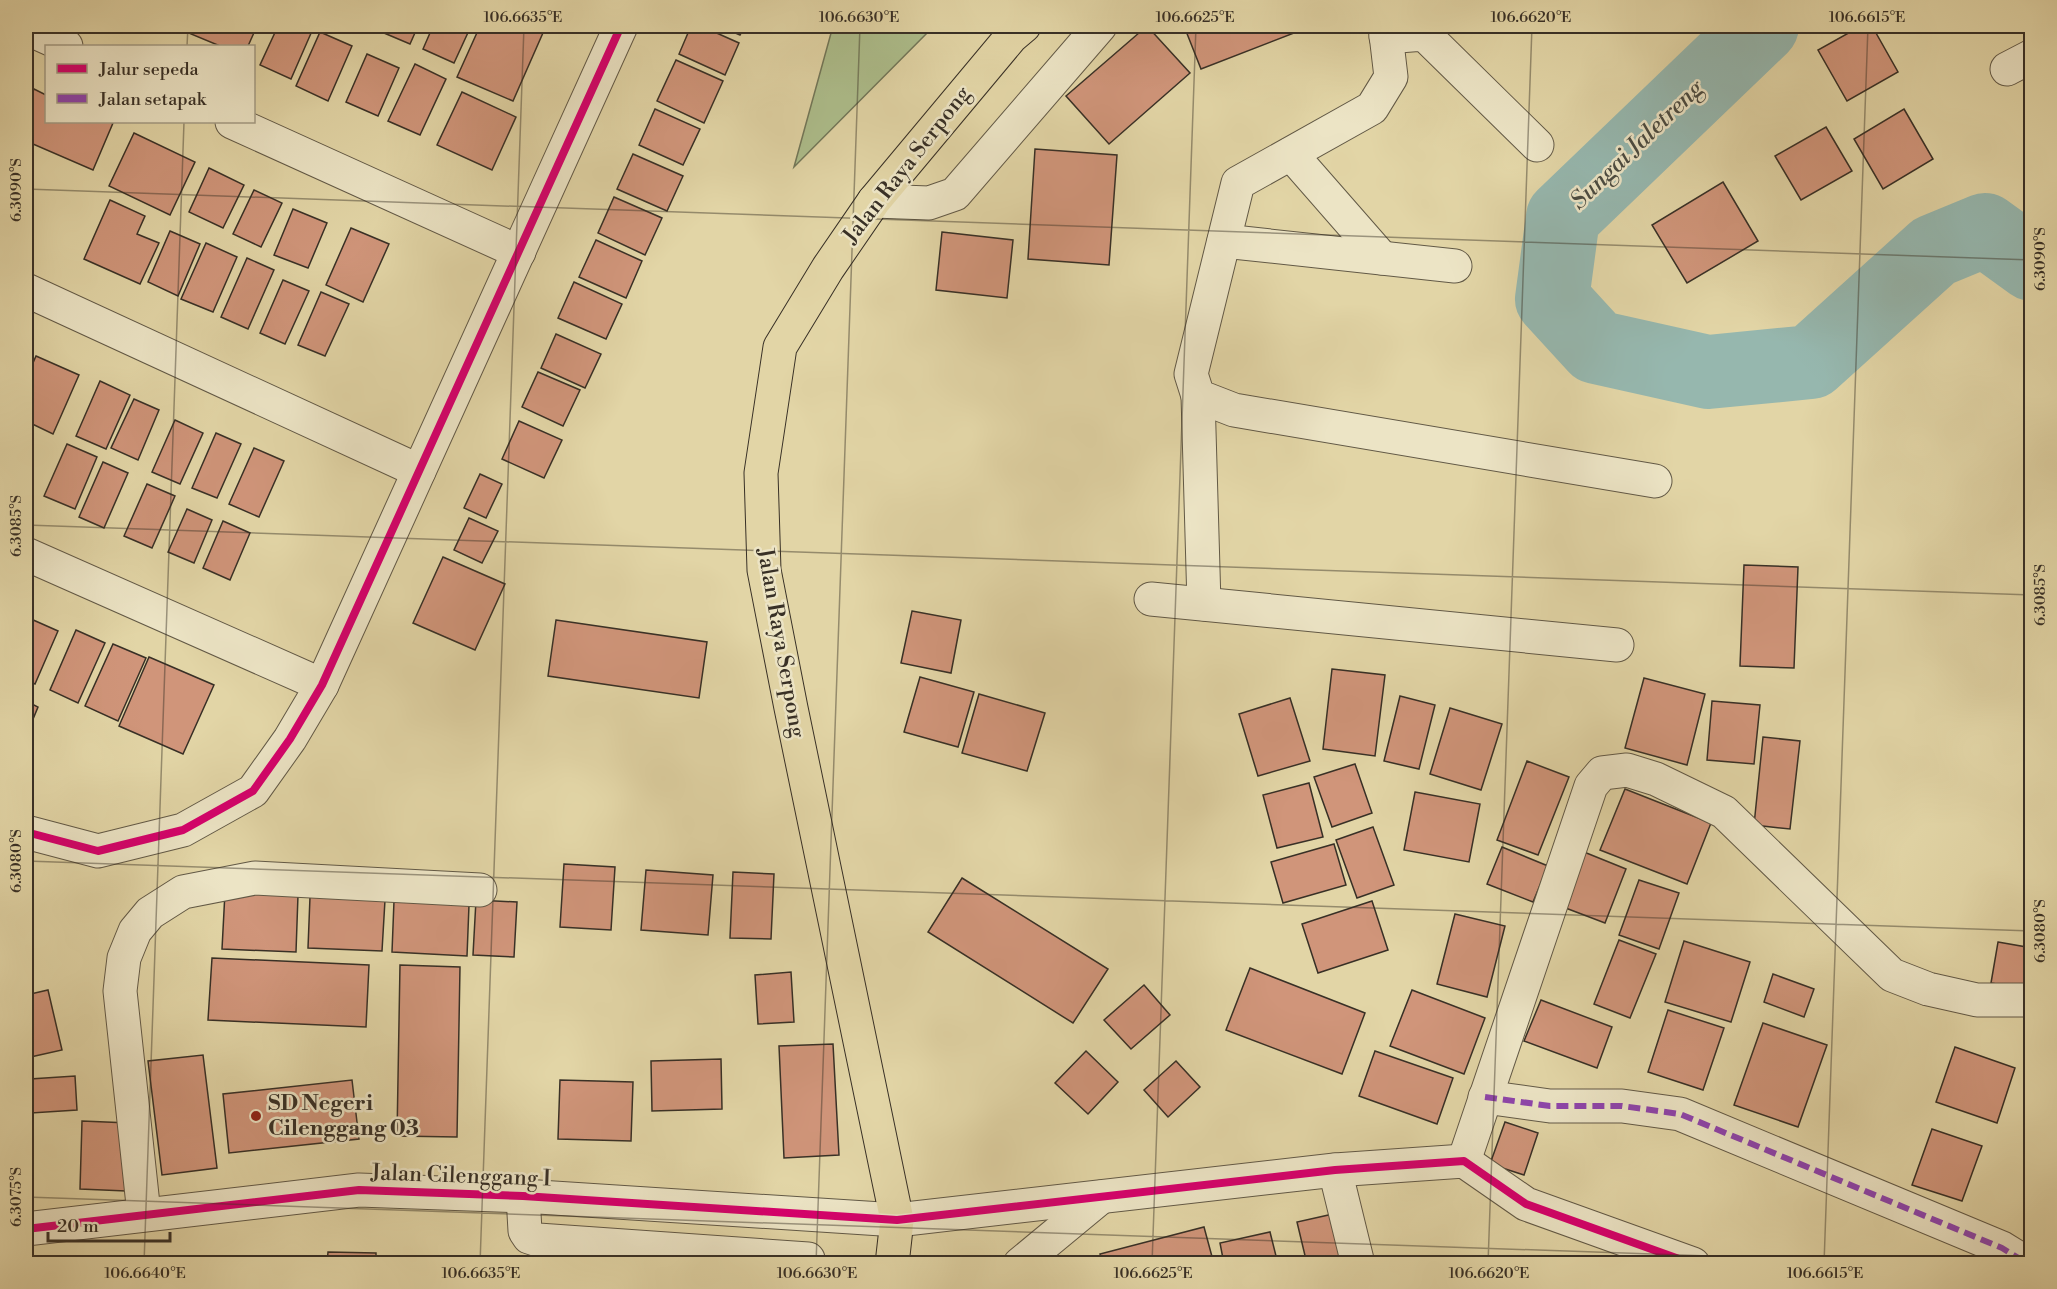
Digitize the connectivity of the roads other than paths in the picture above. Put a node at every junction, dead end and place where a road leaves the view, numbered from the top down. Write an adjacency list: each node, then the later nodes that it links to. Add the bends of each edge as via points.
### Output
1 (621, 26): 12 (street)
2 (1024, 26): 10 (main road, Jalan Raya Serpong)
3 (1100, 26): 10 (street, via 955,194 929,203)
4 (26, 28): 6 (street)
5 (1385, 31): 8 (street, via 1424,34); 9 (street, via 1391,77 1372,108)
6 (64, 45)
7 (234, 123): 12 (street)
8 (1537, 145)
9 (1291, 154): 11 (street, via 1239,183); 13 (street)
10 (874, 201): 33 (main road, Jalan Raya Serpong, via 780,347 761,473 764,570)
11 (1224, 241): 13 (street); 16 (street, via 1191,374)
12 (519, 252): 17 (street)
13 (1382, 258): 14 (street)
14 (1455, 266)
15 (26, 290): 17 (street)
16 (1198, 396): 18 (street, via 1234,410); 21 (street)
17 (419, 471): 23 (street)
18 (1655, 482)
19 (26, 554): 23 (street)
20 (1151, 599): 21 (street)
21 (1204, 604): 22 (street)
22 (1617, 645)
23 (322, 685): 24 (street, via 253,791 183,830 98,851)
24 (26, 832)
25 (480, 890): 32 (street, via 255,879 183,892 150,913 135,931 124,958 120,991)
26 (2031, 1000): 27 (street, via 1977,1000 1928,989 1892,975 1724,812 1656,779 1627,770 1602,773 1591,786)
27 (1485, 1097): 28 (street); 40 (street, via 1550,1106 1622,1106 1680,1114 2002,1248)
28 (1464, 1161): 29 (street, Jalan Cilenggang I); 39 (street, via 1526,1204)
29 (1335, 1170): 31 (street, Jalan Cilenggang I); 38 (street)
30 (523, 1196): 32 (street, Jalan Cilenggang I, via 359,1190); 33 (street, Jalan Cilenggang I); 35 (street, via 525,1231 538,1240 808,1259)
31 (1101, 1197): 33 (street, Jalan Cilenggang I); 37 (street)
32 (144, 1214): 34 (street, Jalan Cilenggang I)
33 (897, 1220): 36 (main road, Jalan Raya Serpong)
34 (26, 1229)
35 (807, 1263)
36 (892, 1263)
37 (1020, 1263)
38 (1358, 1263)
39 (1693, 1263)
40 (2028, 1263)

